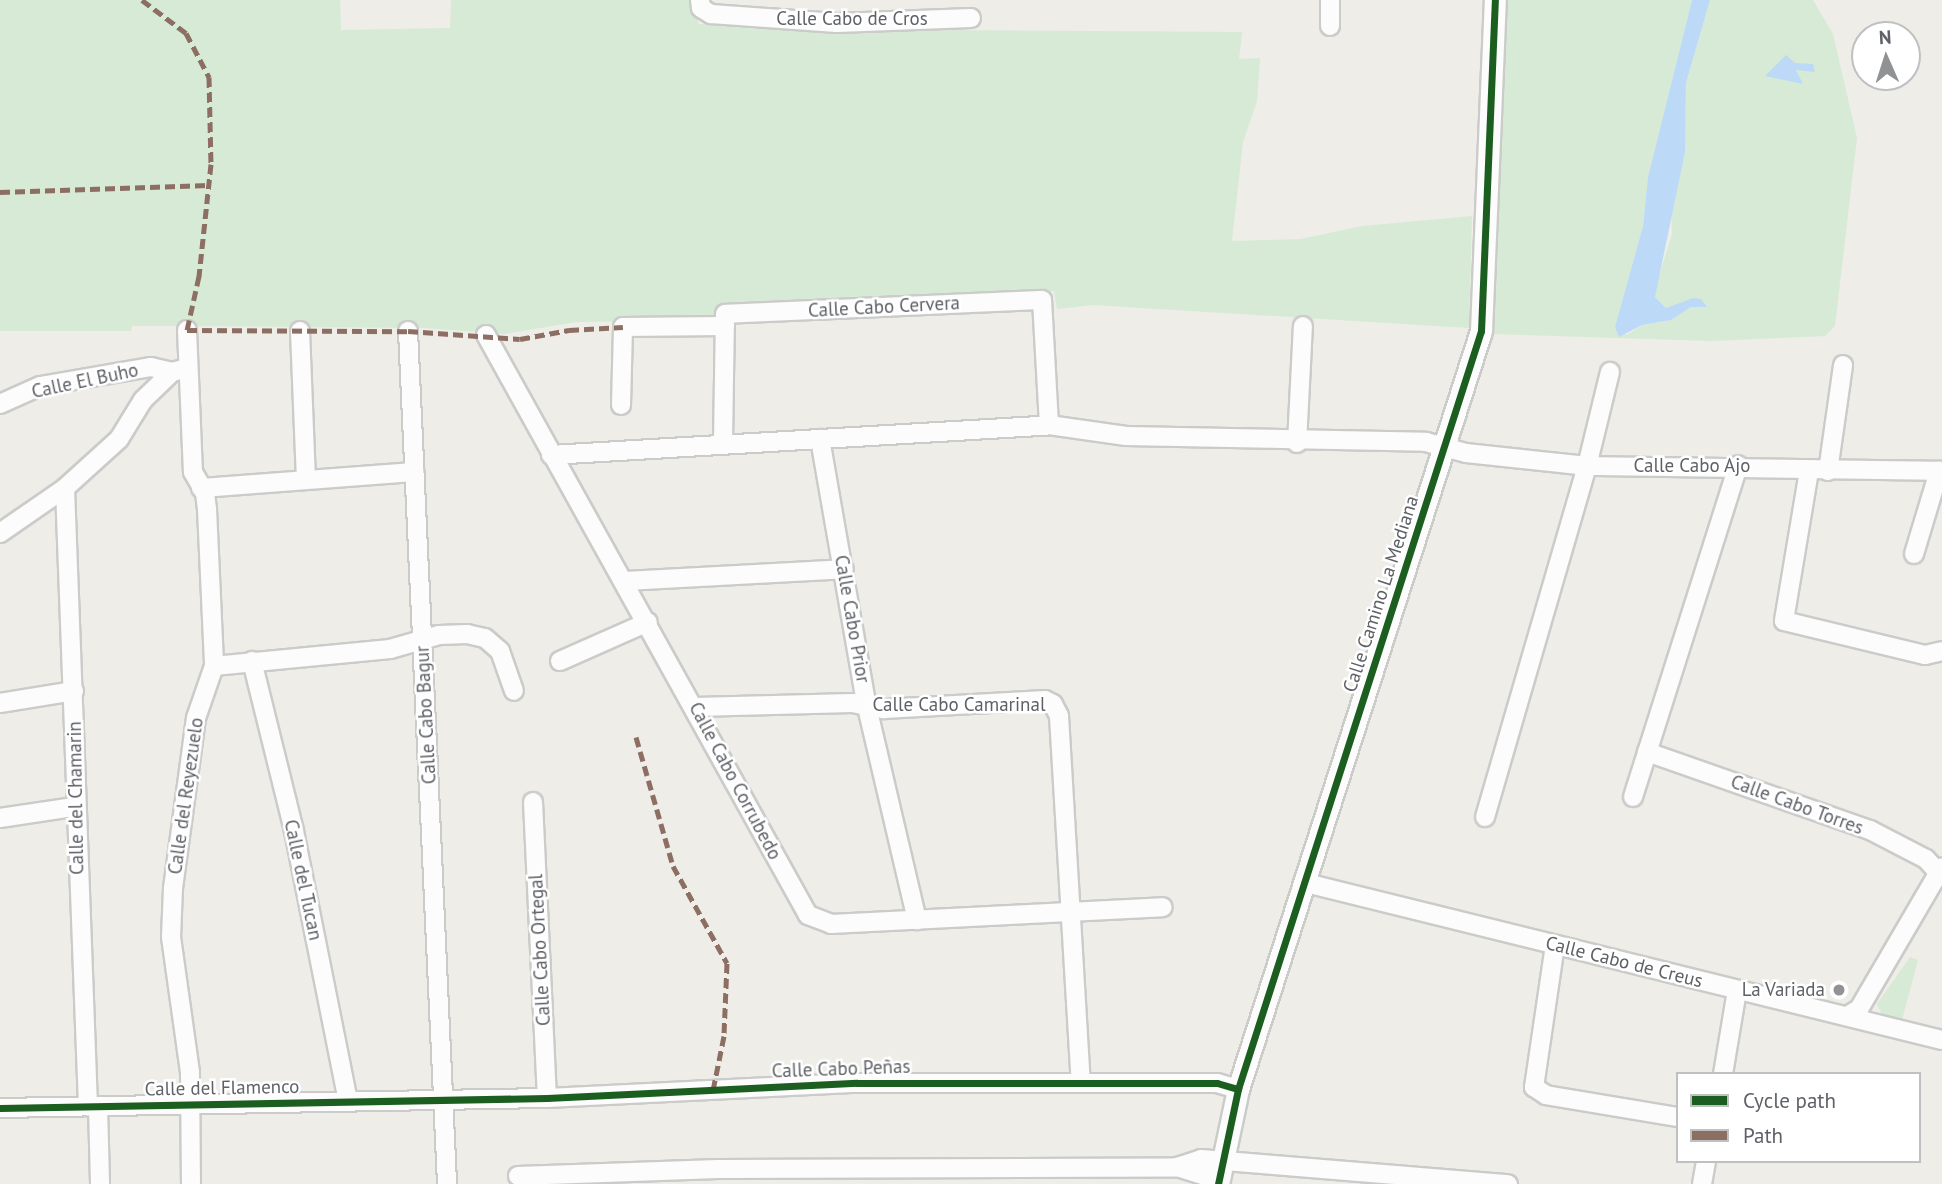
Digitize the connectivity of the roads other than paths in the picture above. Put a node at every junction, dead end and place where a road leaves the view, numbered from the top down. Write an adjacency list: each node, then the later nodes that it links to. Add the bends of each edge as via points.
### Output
1 (700, 0): 4 (street, Calle Cabo de Cros, via 701,8 711,15 837,23)
2 (1330, 0): 5 (street)
3 (1495, 0): 21 (street, Calle Camino La Mediana, via 1481,331)
4 (971, 18)
5 (1330, 26)
6 (725, 320): 16 (street, Calle Cabo Cervera, via 623,327); 17 (street, Calle Cabo Cervera, via 1042,300); 20 (street)
7 (1303, 326): 19 (street)
8 (187, 330): 13 (street, Calle del Reyezuelo)
9 (300, 331): 29 (street)
10 (408, 331): 28 (street, Calle Cabo Bagur)
11 (486, 335): 22 (street, Calle Cabo Corrubedo)
12 (1843, 365): 26 (street)
13 (179, 370): 15 (street, Calle El Buho, via 151,367 40,386); 30 (street, via 143,400 119,439); 31 (street, Calle del Reyezuelo, via 193,472)
14 (1609, 372): 24 (street)
15 (0, 404)
16 (621, 405)
17 (1049, 425): 18 (street); 19 (street, via 1126,436)
18 (820, 439): 20 (street); 34 (street, Calle Cabo Prior)
19 (1297, 443): 21 (street, via 1426,442)
20 (723, 444): 22 (street)
21 (1444, 447): 24 (street, Calle Cabo Ajo); 54 (street, Calle Camino La Mediana)
22 (551, 455): 35 (street, Calle Cabo Corrubedo)
23 (1738, 465): 24 (street, Calle Cabo Ajo); 25 (street, Calle Cabo Ajo); 47 (street)
24 (1587, 466): 51 (street)
25 (1809, 471): 26 (street, Calle Cabo Ajo); 38 (street, via 1784,621 1925,655)
26 (1828, 471): 27 (street, Calle Cabo Ajo)
27 (1940, 471): 33 (street)
28 (414, 472): 29 (street); 37 (street, Calle Cabo Bagur)
29 (306, 480): 31 (street)
30 (65, 488): 32 (street); 42 (street, Calle del Chamarin)
31 (201, 488): 41 (street, Calle del Reyezuelo, via 207,509)
32 (1, 529)
33 (1914, 554)
34 (844, 569): 35 (street); 46 (street, Calle Cabo Prior)
35 (625, 581): 36 (street, Calle Cabo Corrubedo)
36 (648, 622): 40 (street); 45 (street, Calle Cabo Corrubedo)
37 (422, 639): 39 (street, via 354,654); 43 (street, via 467,634 485,638 500,651); 66 (street, Calle Cabo Bagur)
38 (1942, 651)
39 (252, 661): 41 (street); 67 (street, Calle del Tucan, via 294,831)
40 (560, 661)
41 (214, 666): 68 (street, Calle del Reyezuelo, via 196,718 173,888 171,937)
42 (74, 691): 44 (street); 50 (street, Calle del Chamarin)
43 (514, 691)
44 (0, 703)
45 (695, 707): 46 (street, Calle Cabo Camarinal); 57 (street, Calle Cabo Corrubedo, via 808,915 822,923)
46 (867, 707): 56 (street, Calle Cabo Camarinal, via 1053,704 1059,716); 57 (street, Calle Cabo Prior)
47 (1647, 752): 48 (street); 53 (street, Calle Cabo Torres, via 1870,830 1926,859)
48 (1633, 797)
49 (533, 802): 65 (street, Calle Cabo Ortegal)
50 (74, 807): 52 (street); 69 (street, Calle del Chamarin)
51 (1485, 817)
52 (0, 818)
53 (1941, 873): 60 (street, via 1859,1009)
54 (1306, 883): 58 (street, Calle Cabo de Creus); 64 (street, Calle Camino La Mediana)
55 (1163, 907): 56 (street, Calle Cabo Corrubedo)
56 (1070, 912): 57 (street, Calle Cabo Corrubedo); 63 (street, Calle Cabo Camarinal)
57 (917, 920)
58 (1555, 945): 59 (street, Calle Cabo de Creus); 71 (street, via 1534,1087 1546,1095)
59 (1737, 990): 60 (street, Calle Cabo de Creus); 62 (street)
60 (1849, 1015): 61 (street, Calle Cabo de Creus)
61 (1942, 1040)
62 (1723, 1072)
63 (1081, 1081): 64 (street, Calle Cabo Peñas, via 1217,1083); 65 (street, Calle Cabo Peñas, via 857,1083)
64 (1238, 1088): 73 (street, Calle Camino La Mediana)
65 (547, 1098): 66 (street, Calle Cabo Peñas)
66 (445, 1099): 67 (street, Calle del Flamenco); 77 (street, Calle Cabo Bagur)
67 (348, 1101): 68 (street, Calle del Flamenco)
68 (191, 1105): 69 (street, Calle del Flamenco); 76 (street, Calle del Reyezuelo)
69 (93, 1106): 70 (street, Calle del Flamenco); 75 (street, Calle del Chamarin)
70 (0, 1108)
71 (1676, 1117)
72 (1706, 1163): 79 (street)
73 (1219, 1175): 74 (street, via 1201,1159 1177,1167 718,1169); 78 (street)
74 (518, 1176)
75 (100, 1184)
76 (191, 1184)
77 (447, 1184)
78 (1508, 1184)
79 (1702, 1184)

